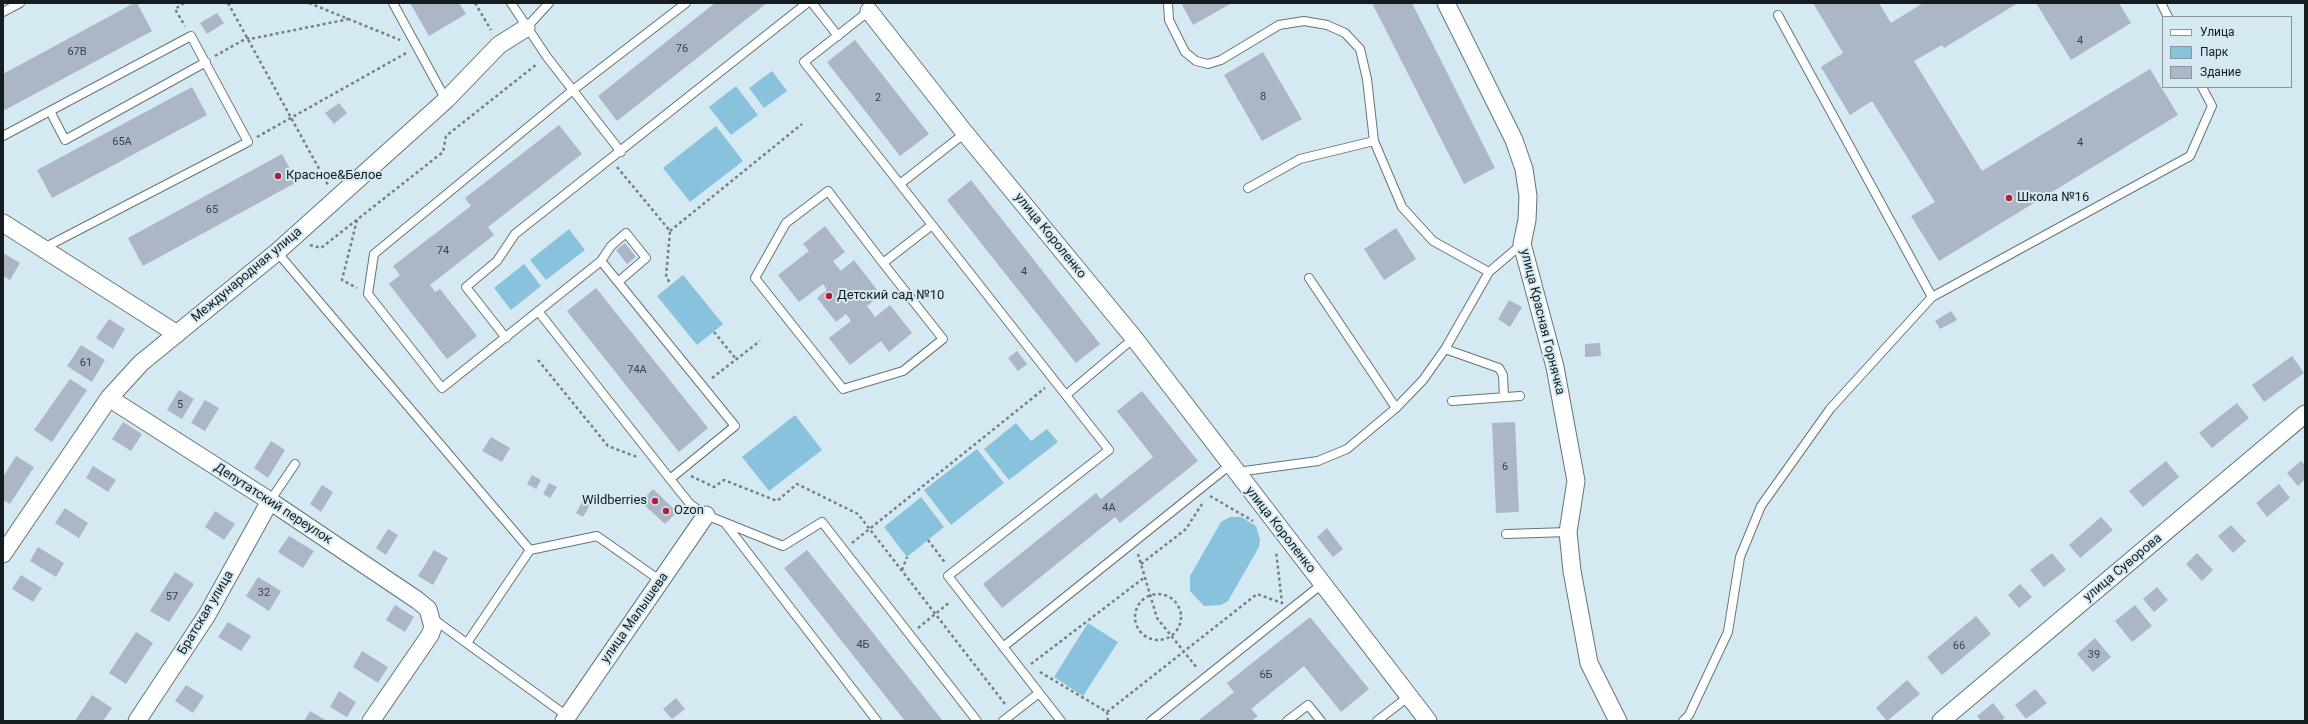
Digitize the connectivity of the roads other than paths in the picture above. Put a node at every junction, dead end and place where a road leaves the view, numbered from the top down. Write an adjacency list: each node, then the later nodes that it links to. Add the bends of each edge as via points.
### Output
1 (20, 3): 12 (lane)
2 (393, 3): 20 (lane)
3 (510, 3): 15 (lane)
4 (549, 3): 15 (lane)
5 (686, 3): 19 (lane)
6 (807, 3): 25 (lane)
7 (812, 3): 16 (lane)
8 (1168, 3): 24 (lane, via 1169,20 1185,52 1196,61 1208,64 1221,60 1279,25 1304,21 1326,25 1345,33 1360,49 1367,79)
9 (1446, 3): 30 (street, улица Красная Горнячка, via 1514,140 1524,169 1528,196)
10 (2161, 3): 14 (lane)
11 (869, 11): 16 (lane); 22 (street, улица Короленко)
12 (3, 12)
13 (1778, 15): 38 (lane)
14 (2168, 16)
15 (526, 28): 19 (lane); 20 (street, Международная улица, via 499,45)
16 (838, 36): 26 (lane, via 804,62)
17 (206, 62): 21 (lane, via 191,36); 21 (lane, via 65,140); 31 (lane, via 248,142)
18 (2203, 88): 38 (lane, via 2212,106 2190,156)
19 (574, 90): 25 (lane); 41 (lane, via 374,254 368,294 442,388)
20 (446, 100): 32 (street, Международная улица)
21 (50, 111): 23 (lane)
22 (965, 133): 26 (lane); 42 (street, улица Короленко)
23 (3, 136)
24 (1374, 141): 27 (lane, via 1300,159); 35 (lane, via 1402,208 1433,241)
25 (621, 152): 41 (lane, via 515,234 497,261 466,287)
26 (900, 184): 29 (lane)
27 (1248, 188)
28 (3, 223): 31 (street)
29 (932, 225): 34 (lane); 44 (lane)
30 (1522, 244): 35 (lane); 57 (street, улица Красная Горнячка, via 1555,367 1576,481)
31 (42, 249): 40 (street)
32 (277, 252): 40 (street, Международная улица); 59 (lane)
33 (601, 261): 37 (lane); 37 (lane, via 611,246 626,233 646,258); 39 (lane)
34 (883, 262): 34 (lane, via 828,191 786,223 756,278 843,389 903,371 944,339)
35 (1489, 272): 43 (lane)
36 (1309, 278): 49 (lane)
37 (618, 282): 53 (lane, via 735,426)
38 (1932, 297): 81 (lane, via 1830,408 1761,506 1740,557 1728,632 1689,716)
39 (538, 311): 41 (lane); 53 (lane)
40 (177, 334): 47 (street, Международная улица, via 140,363)
41 (506, 338)
42 (1134, 338): 44 (lane); 52 (street, улица Короленко)
43 (1445, 349): 46 (lane, via 1499,368 1503,375); 49 (lane, via 1423,380)
44 (1066, 395): 65 (lane, via 1109,450 948,576)
45 (1520, 396): 46 (lane)
46 (1504, 397): 48 (lane)
47 (109, 398): 54 (street, Депутатский переулок); 60 (street, Международная улица)
48 (1452, 401)
49 (1396, 408): 52 (lane, via 1347,449 1318,461)
50 (2305, 414): 82 (street, улица Суворова)
51 (295, 464): 54 (lane)
52 (1233, 469): 62 (street, улица Короленко); 65 (lane, via 1134,542)
53 (670, 479): 55 (lane, via 690,504)
54 (270, 501): 63 (street, Депутатский переулок, via 417,600 428,609); 69 (street, Братская улица, via 207,615)
55 (706, 515): 56 (lane); 61 (street, улица Малышева)
56 (725, 523): 71 (lane); 72 (lane, via 783,546 822,522)
57 (1568, 532): 58 (lane); 80 (street, улица Красная Горнячка, via 1572,571 1589,663)
58 (1506, 534)
59 (530, 550): 61 (lane, via 597,536); 64 (lane)
60 (3, 554)
61 (661, 580): 68 (street, улица Малышева)
62 (1322, 584): 67 (street, улица Короленко); 75 (lane)
63 (431, 617): 64 (lane); 70 (street, via 433,627 430,635)
64 (467, 643): 68 (lane)
65 (1003, 647): 66 (lane)
66 (1039, 693): 73 (lane); 74 (lane)
67 (1408, 697): 78 (lane); 79 (street, улица Короленко)
68 (565, 719)
69 (137, 721)
70 (371, 721)
71 (877, 721)
72 (977, 721)
73 (1003, 721)
74 (1061, 721)
75 (1151, 721)
76 (1288, 721): 77 (lane, via 1308,705)
77 (1321, 721)
78 (1377, 721)
79 (1428, 721)
80 (1618, 721)
81 (1683, 721)
82 (1941, 721)

